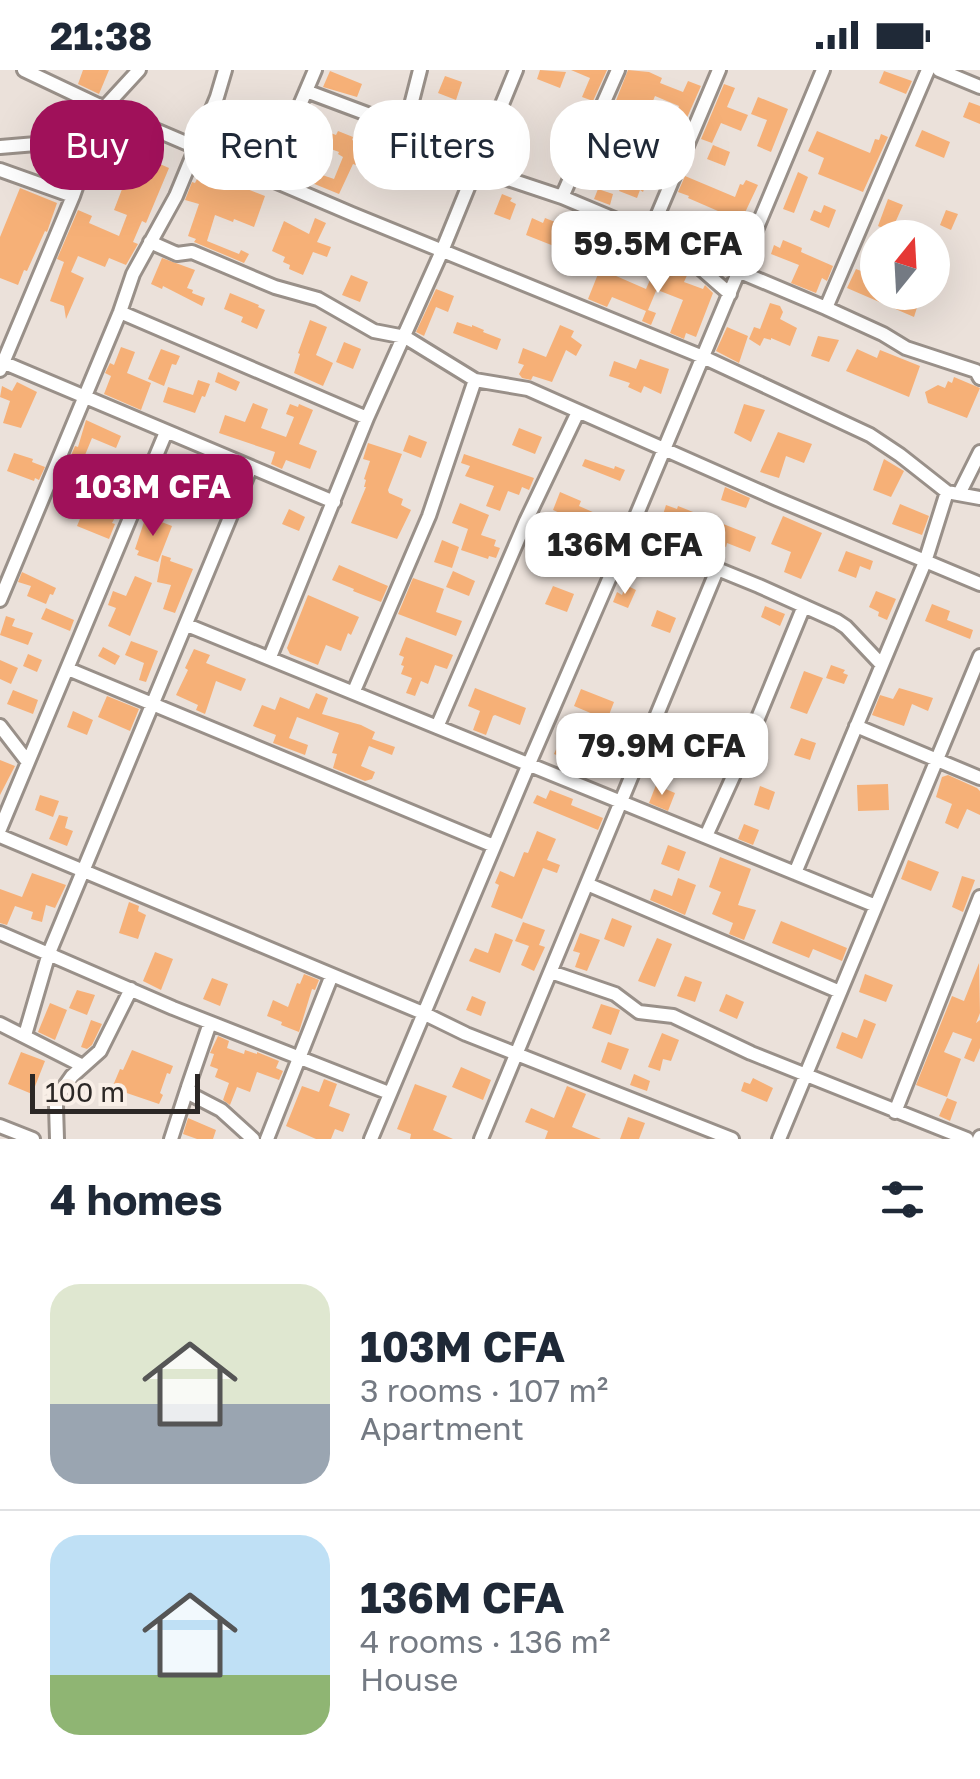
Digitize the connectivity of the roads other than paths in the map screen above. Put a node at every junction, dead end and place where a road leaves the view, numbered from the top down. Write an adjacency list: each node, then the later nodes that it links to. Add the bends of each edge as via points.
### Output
1 (24, 70): 14 (street)
2 (139, 70): 15 (street)
3 (225, 70): 16 (street)
4 (420, 70): 18 (street)
5 (516, 70): 19 (street)
6 (618, 70): 30 (street)
7 (718, 70): 31 (street)
8 (823, 70): 35 (street)
9 (928, 70): 37 (street)
10 (939, 70): 12 (street)
11 (314, 71): 13 (street)
12 (980, 87)
13 (306, 91): 17 (street); 20 (street)
14 (87, 100)
15 (109, 100)
16 (214, 100)
17 (302, 100)
18 (413, 100)
19 (503, 100)
20 (353, 109)
21 (30, 145): 22 (street)
22 (0, 148)
23 (0, 170): 29 (street)
24 (184, 178): 32 (street)
25 (530, 186): 30 (street)
26 (75, 190): 29 (street)
27 (297, 190): 34 (street)
28 (466, 190): 34 (street)
29 (73, 196): 41 (street)
30 (562, 197): 31 (street)
31 (650, 233): 33 (street)
32 (150, 242): 38 (street); 39 (street, via 177,254 192,252 318,299 374,331)
33 (674, 244): 35 (street); 36 (street)
34 (442, 251): 39 (street); 40 (street)
35 (739, 272): 36 (street); 37 (street)
36 (730, 294): 40 (street)
37 (826, 308): 42 (street)
38 (120, 312): 44 (street); 46 (street)
39 (405, 337): 43 (street); 46 (street)
40 (703, 357): 48 (street); 51 (street, via 870,435)
41 (1, 364): 44 (street)
42 (980, 378)
43 (475, 380): 45 (street, via 528,390); 65 (street, via 428,516)
44 (85, 397): 47 (street); 58 (street)
45 (578, 412): 48 (street); 69 (street)
46 (367, 418): 53 (street)
47 (166, 432): 50 (street); 64 (street)
48 (665, 449): 54 (street); 55 (street)
49 (980, 452): 51 (street)
50 (251, 467): 53 (street); 60 (street)
51 (953, 493): 52 (street); 55 (street)
52 (980, 498)
53 (334, 502): 62 (street)
54 (629, 533): 56 (street); 72 (street)
55 (925, 562): 57 (street); 63 (street)
56 (718, 570): 59 (street); 74 (street)
57 (980, 584)
58 (0, 600)
59 (804, 606): 63 (street, via 846,627); 77 (street)
60 (186, 624): 62 (street); 66 (street)
61 (980, 656): 70 (street)
62 (270, 657): 65 (street)
63 (881, 664): 68 (street)
64 (68, 669): 66 (street); 71 (street)
65 (354, 692): 69 (street)
66 (152, 704): 78 (street); 79 (street)
67 (0, 726): 71 (street)
68 (856, 726): 70 (street); 80 (street)
69 (437, 727): 72 (street)
70 (938, 760): 73 (street); 83 (street)
71 (28, 761): 75 (street)
72 (528, 766): 74 (street); 78 (street)
73 (980, 778)
74 (622, 802): 77 (street); 81 (street)
75 (0, 829)
76 (0, 836): 79 (street)
77 (706, 836): 80 (street)
78 (494, 846): 90 (street)
79 (83, 870): 85 (street); 87 (street)
80 (795, 873): 83 (street)
81 (587, 884): 86 (street); 89 (street)
82 (980, 897): 100 (street)
83 (876, 906): 89 (street)
84 (0, 933): 85 (street)
85 (50, 953): 88 (street); 93 (street)
86 (551, 972): 94 (street); 97 (street, via 616,994 640,1012 673,1016)
87 (332, 974): 90 (street); 95 (street)
88 (131, 990): 91 (street); 96 (street, via 100,1051)
89 (840, 992): 97 (street)
90 (423, 1013): 94 (street); 99 (street)
91 (210, 1023): 95 (street); 98 (street)
92 (0, 1024): 93 (street)
93 (24, 1035): 96 (street)
94 (514, 1054): 102 (street); 109 (street)
95 (300, 1058): 99 (street); 107 (street)
96 (82, 1066): 104 (street, via 58,1096)
97 (805, 1075): 100 (street); 110 (street)
98 (188, 1088): 105 (street); 106 (street)
99 (389, 1094): 108 (street)
100 (895, 1112): 111 (street)
101 (0, 1126): 103 (street)
102 (486, 1137)
103 (33, 1139)
104 (57, 1139)
105 (172, 1139)
106 (253, 1139)
107 (267, 1139)
108 (371, 1139)
109 (732, 1139)
110 (779, 1139)
111 (967, 1139)

